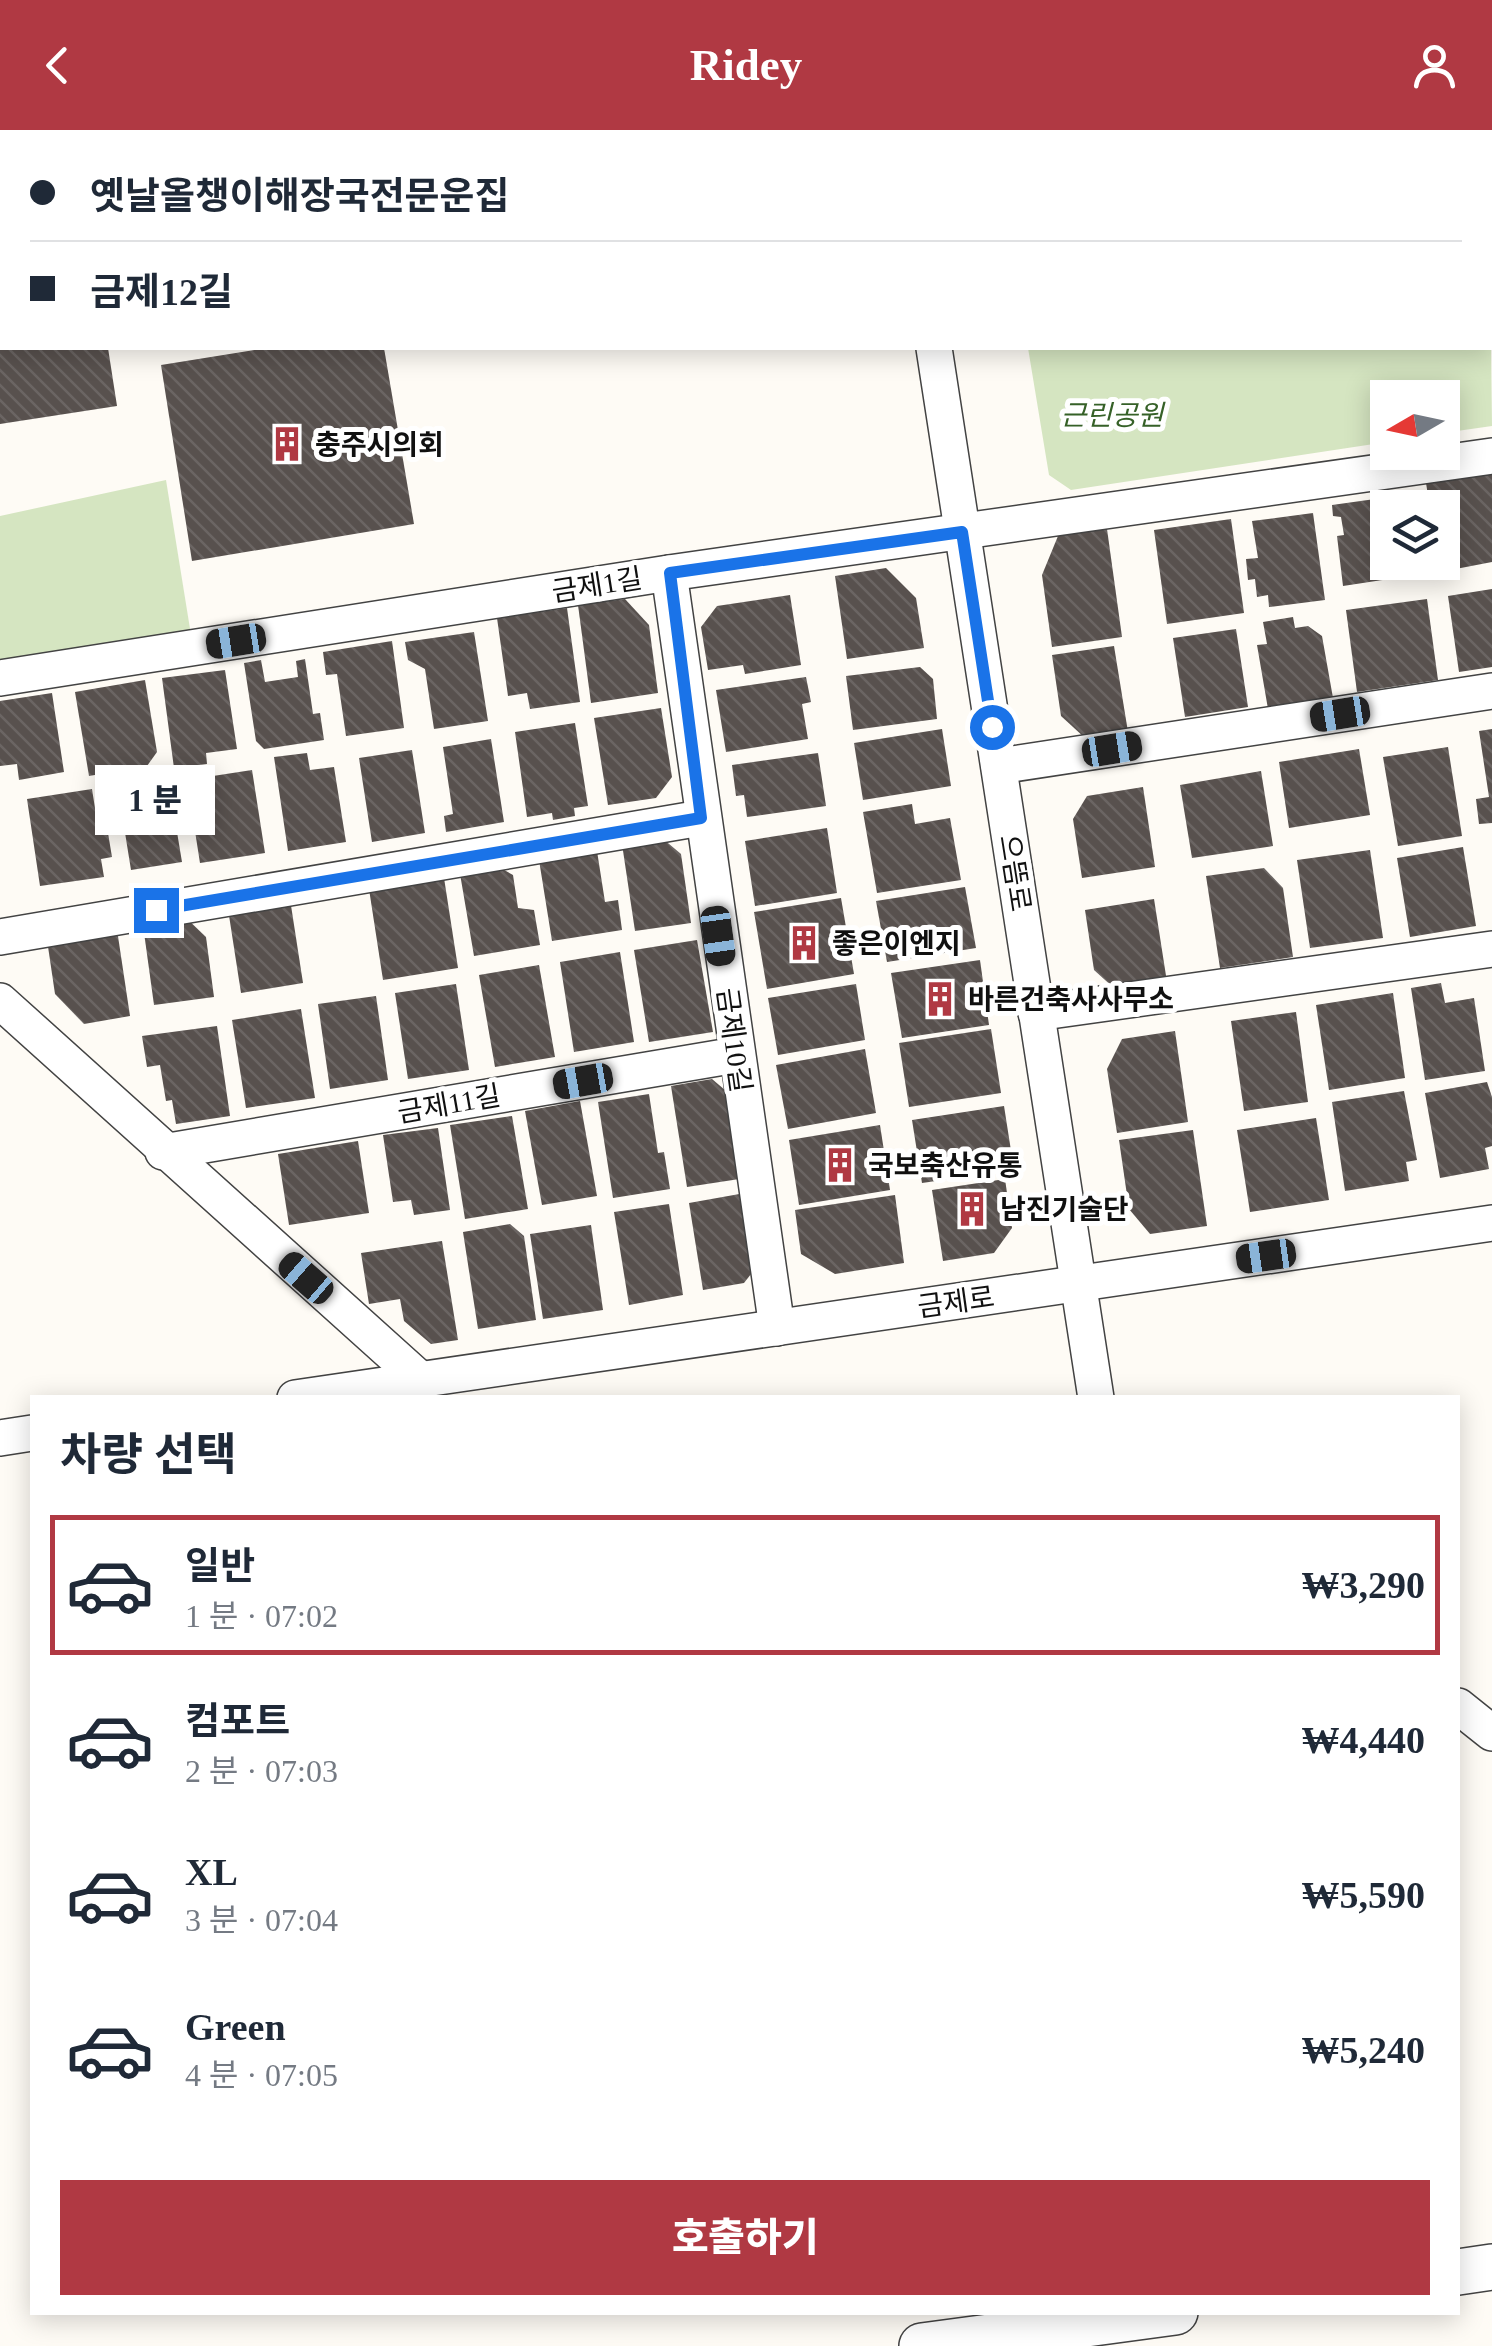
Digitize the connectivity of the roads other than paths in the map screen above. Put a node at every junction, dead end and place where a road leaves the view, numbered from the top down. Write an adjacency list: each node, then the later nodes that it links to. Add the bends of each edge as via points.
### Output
1 (489, 130): 2 (lane)
2 (500, 130)
3 (934, 350): 5 (street, 으뜸로)
4 (1492, 456): 5 (street, 금제1길)
5 (962, 532): 6 (street, 금제1길); 9 (street, 으뜸로)
6 (670, 573): 7 (street, 금제1길); 10 (street, 금제10길)
7 (0, 678)
8 (1492, 691): 9 (street)
9 (998, 766): 14 (street, 으뜸로)
10 (701, 818): 11 (street); 15 (street, 금제10길)
11 (0, 937)
12 (1492, 949): 14 (street)
13 (0, 1001): 16 (street)
14 (1036, 1013): 18 (street, 으뜸로)
15 (736, 1055): 16 (street, 금제11길); 19 (street, 금제10길)
16 (162, 1152): 20 (street)
17 (1492, 1223): 18 (street, 금제로)
18 (1078, 1284): 19 (street, 금제로); 23 (street, 으뜸로)
19 (778, 1328): 20 (street, 금제로)
20 (421, 1380): 21 (street, 금제로)
21 (382, 1392): 22 (street, 금제로)
22 (338, 1395)
23 (1096, 1395)
24 (30, 1434): 25 (street)
25 (0, 1438)
26 (1460, 1708): 27 (street)
27 (1492, 1734)
28 (1492, 2266): 29 (street)
29 (1460, 2272)
30 (1153, 2315): 31 (street)
31 (922, 2346)

